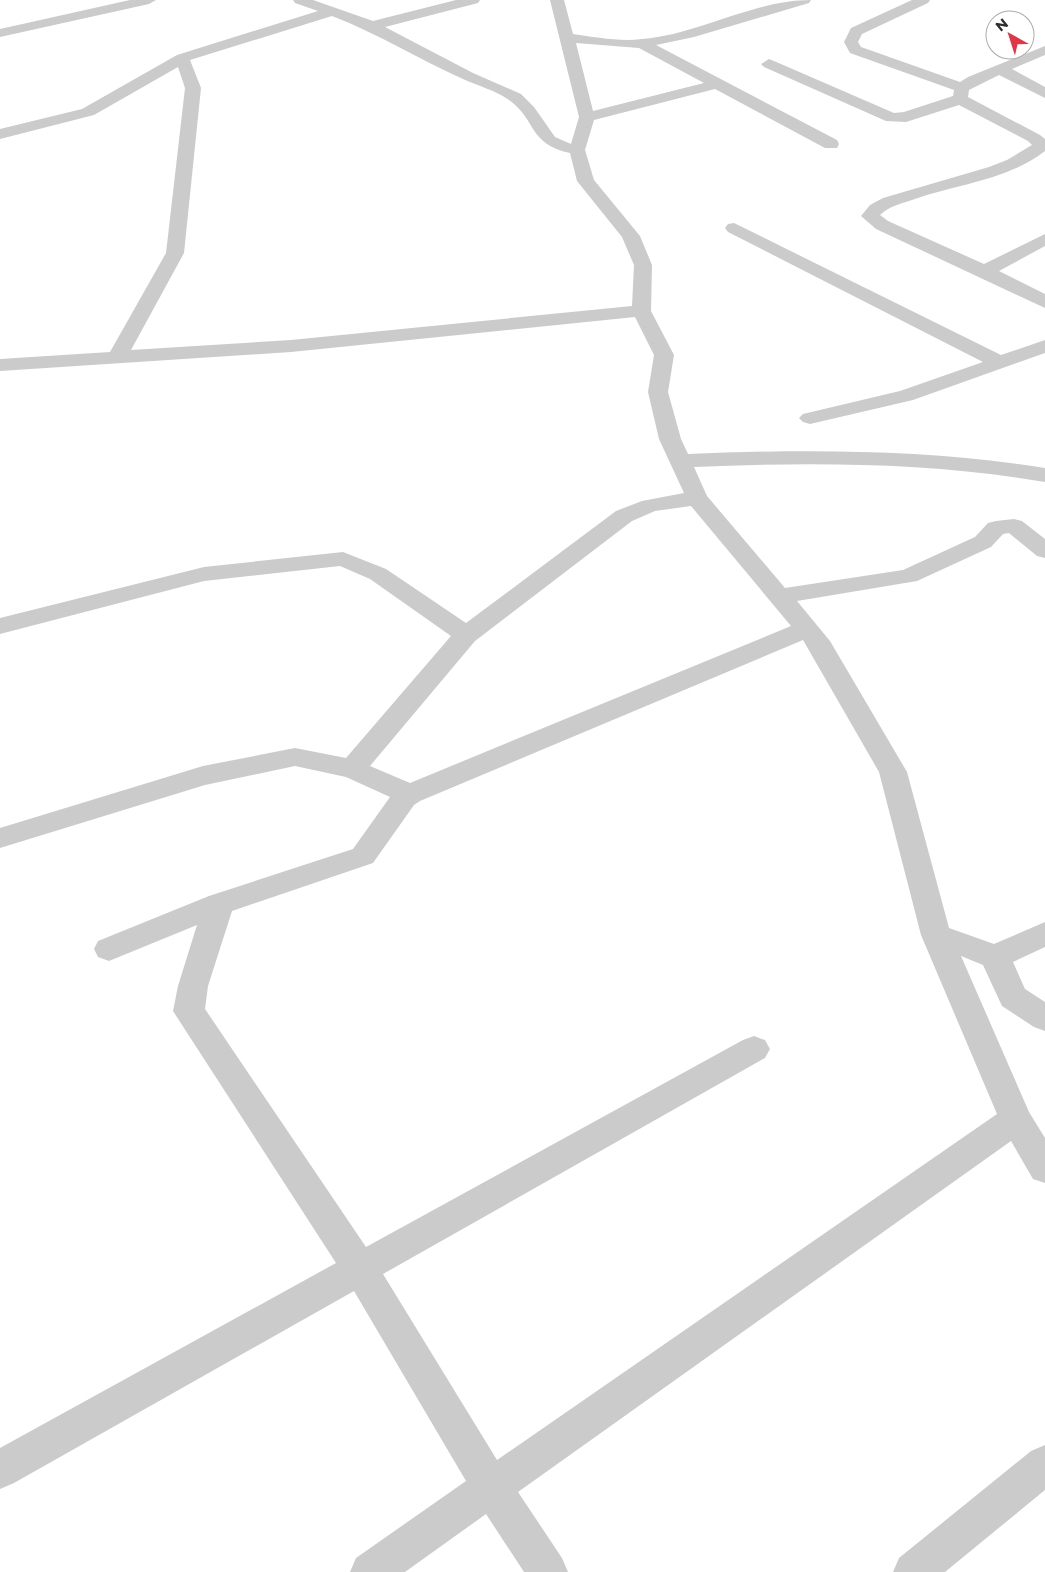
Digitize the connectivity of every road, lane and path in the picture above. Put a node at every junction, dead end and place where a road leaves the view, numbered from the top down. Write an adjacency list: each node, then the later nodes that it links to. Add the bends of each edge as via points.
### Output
1 (149, 0): 9 (street)
2 (300, 0): 7 (street)
3 (474, 0): 8 (street)
4 (557, 0): 10 (street)
5 (804, 0): 11 (street, via 689,34)
6 (923, 0): 18 (street, via 856,31 851,42 855,50)
7 (331, 12): 8 (street); 13 (street)
8 (372, 26): 23 (street, via 508,93 528,110 549,140)
9 (0, 33)
10 (567, 38): 11 (street); 19 (street)
11 (642, 44): 16 (street)
12 (1045, 50): 15 (street)
13 (182, 58): 20 (street, via 88,112); 30 (street, via 193,88 175,253)
14 (769, 64): 18 (street, via 892,118 906,117)
15 (1000, 69): 17 (street); 18 (street, via 973,80)
16 (717, 84): 19 (street); 21 (street)
17 (1045, 93)
18 (961, 94): 22 (street)
19 (587, 117): 23 (street)
20 (0, 134)
21 (831, 144)
22 (1044, 146): 26 (street, via 1000,169 927,188 878,206 870,216 882,225)
23 (577, 150): 28 (street, via 586,181 631,236 643,265)
24 (734, 228): 31 (street)
25 (1045, 239): 26 (street)
26 (985, 271): 27 (street)
27 (1045, 302)
28 (641, 311): 30 (street, via 291,346); 34 (street, via 664,355 658,392 670,439)
29 (1045, 346): 31 (street)
30 (117, 357): 32 (street)
31 (999, 362): 33 (street, via 906,396)
32 (0, 365)
33 (810, 418)
34 (680, 461): 35 (street, via 765,458 892,461 997,466); 36 (street)
35 (1045, 474)
36 (697, 498): 38 (street); 41 (street, via 652,505 624,516)
37 (1045, 552): 38 (street, via 1014,526 996,528 983,542 909,576)
38 (779, 596): 40 (street)
39 (0, 626): 41 (street, via 204,574 343,559 378,574)
40 (807, 629): 43 (street); 47 (street, via 894,772)
41 (466, 635): 42 (street)
42 (352, 769): 43 (street); 44 (street, via 295,757 203,776)
43 (410, 794): 45 (street, via 362,856)
44 (0, 838)
45 (219, 904): 48 (street); 54 (street, via 193,986 189,1011)
46 (1045, 934): 49 (street)
47 (936, 935): 49 (street); 52 (street)
48 (109, 949)
49 (995, 957): 50 (street, via 1013,997)
50 (1045, 1018)
51 (754, 1049): 54 (street)
52 (1016, 1119): 53 (street); 57 (street)
53 (1045, 1168)
54 (360, 1268): 56 (street); 57 (street)
55 (1045, 1465): 60 (street)
56 (0, 1468)
57 (491, 1487): 58 (street); 59 (street)
58 (370, 1572)
59 (548, 1572)
60 (913, 1572)

